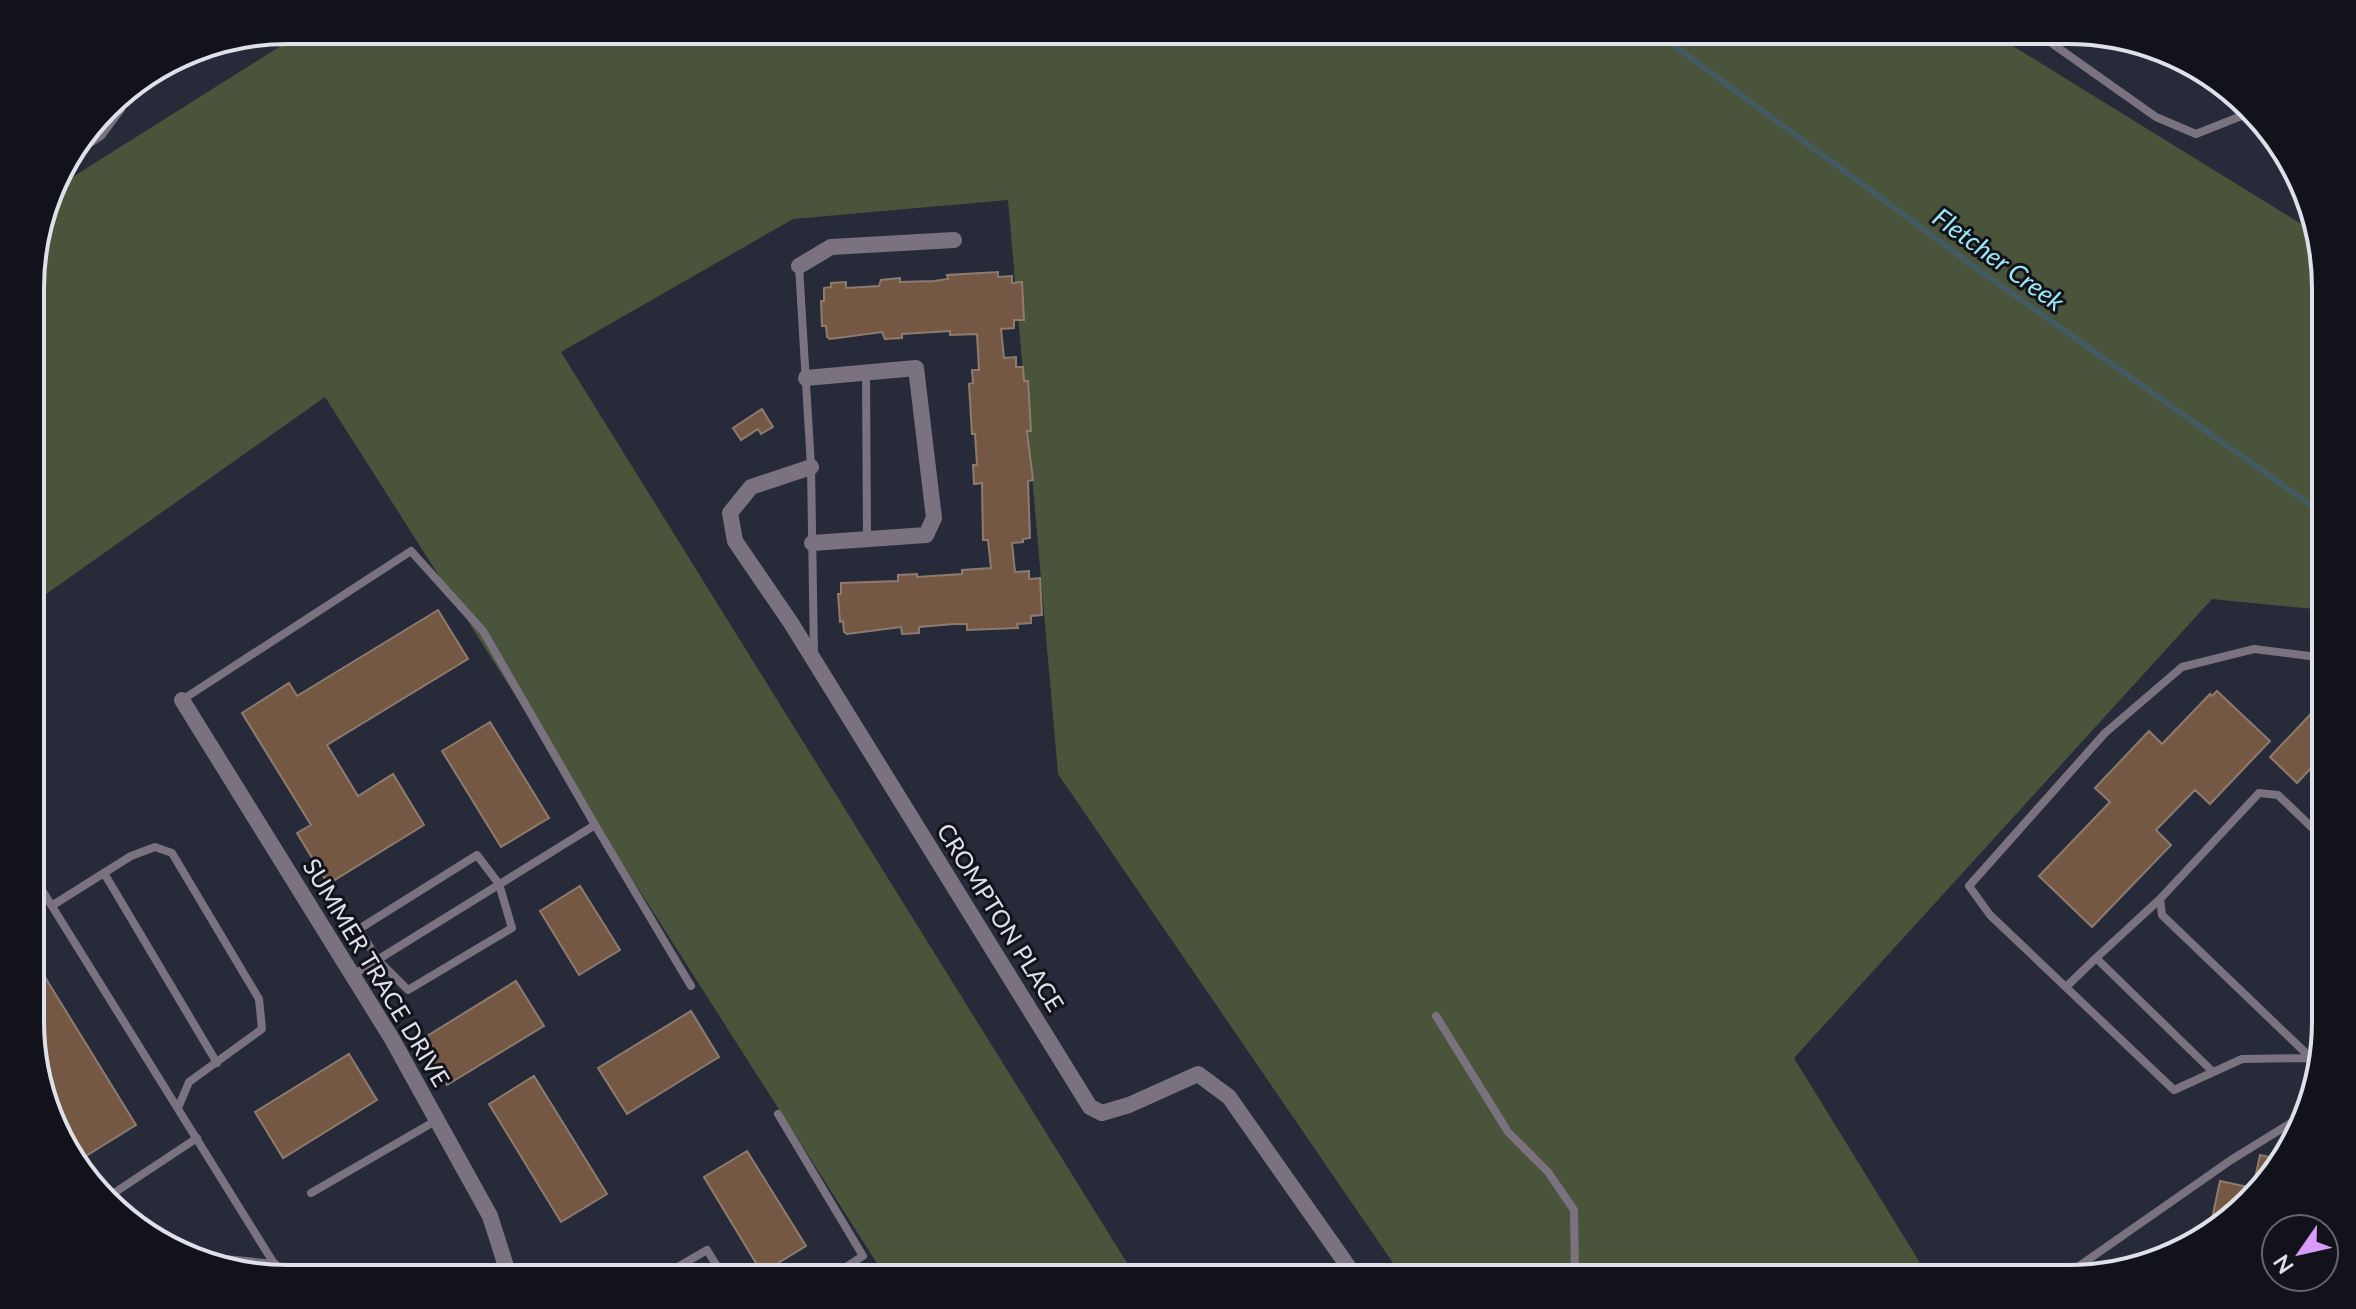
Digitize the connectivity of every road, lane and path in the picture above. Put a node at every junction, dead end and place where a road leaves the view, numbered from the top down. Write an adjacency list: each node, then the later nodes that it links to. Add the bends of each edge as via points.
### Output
1 (2053, 44): 2 (lane, via 2156,117 2196,134)
2 (2240, 116)
3 (115, 117): 4 (lane)
4 (95, 140)
5 (954, 240): 6 (street, via 831,247)
6 (799, 266): 8 (lane)
7 (866, 373): 8 (street); 10 (lane); 10 (street, via 916,368 934,518 926,535)
8 (806, 378): 9 (lane)
9 (811, 467): 11 (lane); 13 (street, CROMPTON PLACE, via 751,487 730,513 735,541)
10 (867, 539): 11 (street)
11 (812, 543): 13 (lane)
12 (2311, 656): 26 (lane, via 2254,649 2182,667 2105,733 1969,886 1990,915)
13 (814, 660): 41 (street, CROMPTON PLACE, via 1090,1107 1102,1113 1129,1105 1198,1074 1229,1097)
14 (182, 700): 15 (lane, via 411,551 483,631); 24 (street, SUMMER TRACE DRIVE)
15 (595, 825): 18 (lane); 25 (lane)
16 (2311, 827): 20 (lane, via 2278,795 2259,793)
17 (104, 873): 21 (lane); 30 (lane); 30 (lane, via 155,847 172,853 259,999 262,1029)
18 (499, 884): 23 (lane); 23 (lane, via 512,928 408,990); 23 (lane, via 477,855 359,929)
19 (44, 892): 21 (lane)
20 (2160, 899): 22 (lane); 28 (lane, via 2162,915)
21 (53, 905): 32 (lane)
22 (2096, 958): 26 (lane); 31 (lane)
23 (378, 960): 24 (lane)
24 (353, 975): 34 (street, SUMMER TRACE DRIVE)
25 (691, 986)
26 (2066, 987): 31 (lane, via 2174,1090)
27 (1436, 1016): 42 (lane, via 1508,1132 1548,1172 1574,1210)
28 (2309, 1056)
29 (2308, 1058): 31 (lane, via 2242,1059)
30 (217, 1063): 32 (lane, via 189,1082)
31 (2212, 1071)
32 (178, 1108): 36 (lane)
33 (778, 1114): 47 (lane, via 863,1256)
34 (437, 1120): 38 (lane); 44 (street, SUMMER TRACE DRIVE, via 490,1216)
35 (2288, 1125): 43 (lane)
36 (197, 1138): 37 (lane); 40 (lane)
37 (115, 1192)
38 (311, 1193)
39 (246, 1261): 40 (lane)
40 (275, 1264)
41 (1347, 1264)
42 (1575, 1264)
43 (2082, 1264)
44 (506, 1265)
45 (682, 1265): 46 (lane, via 707,1250)
46 (716, 1265)
47 (849, 1265)

